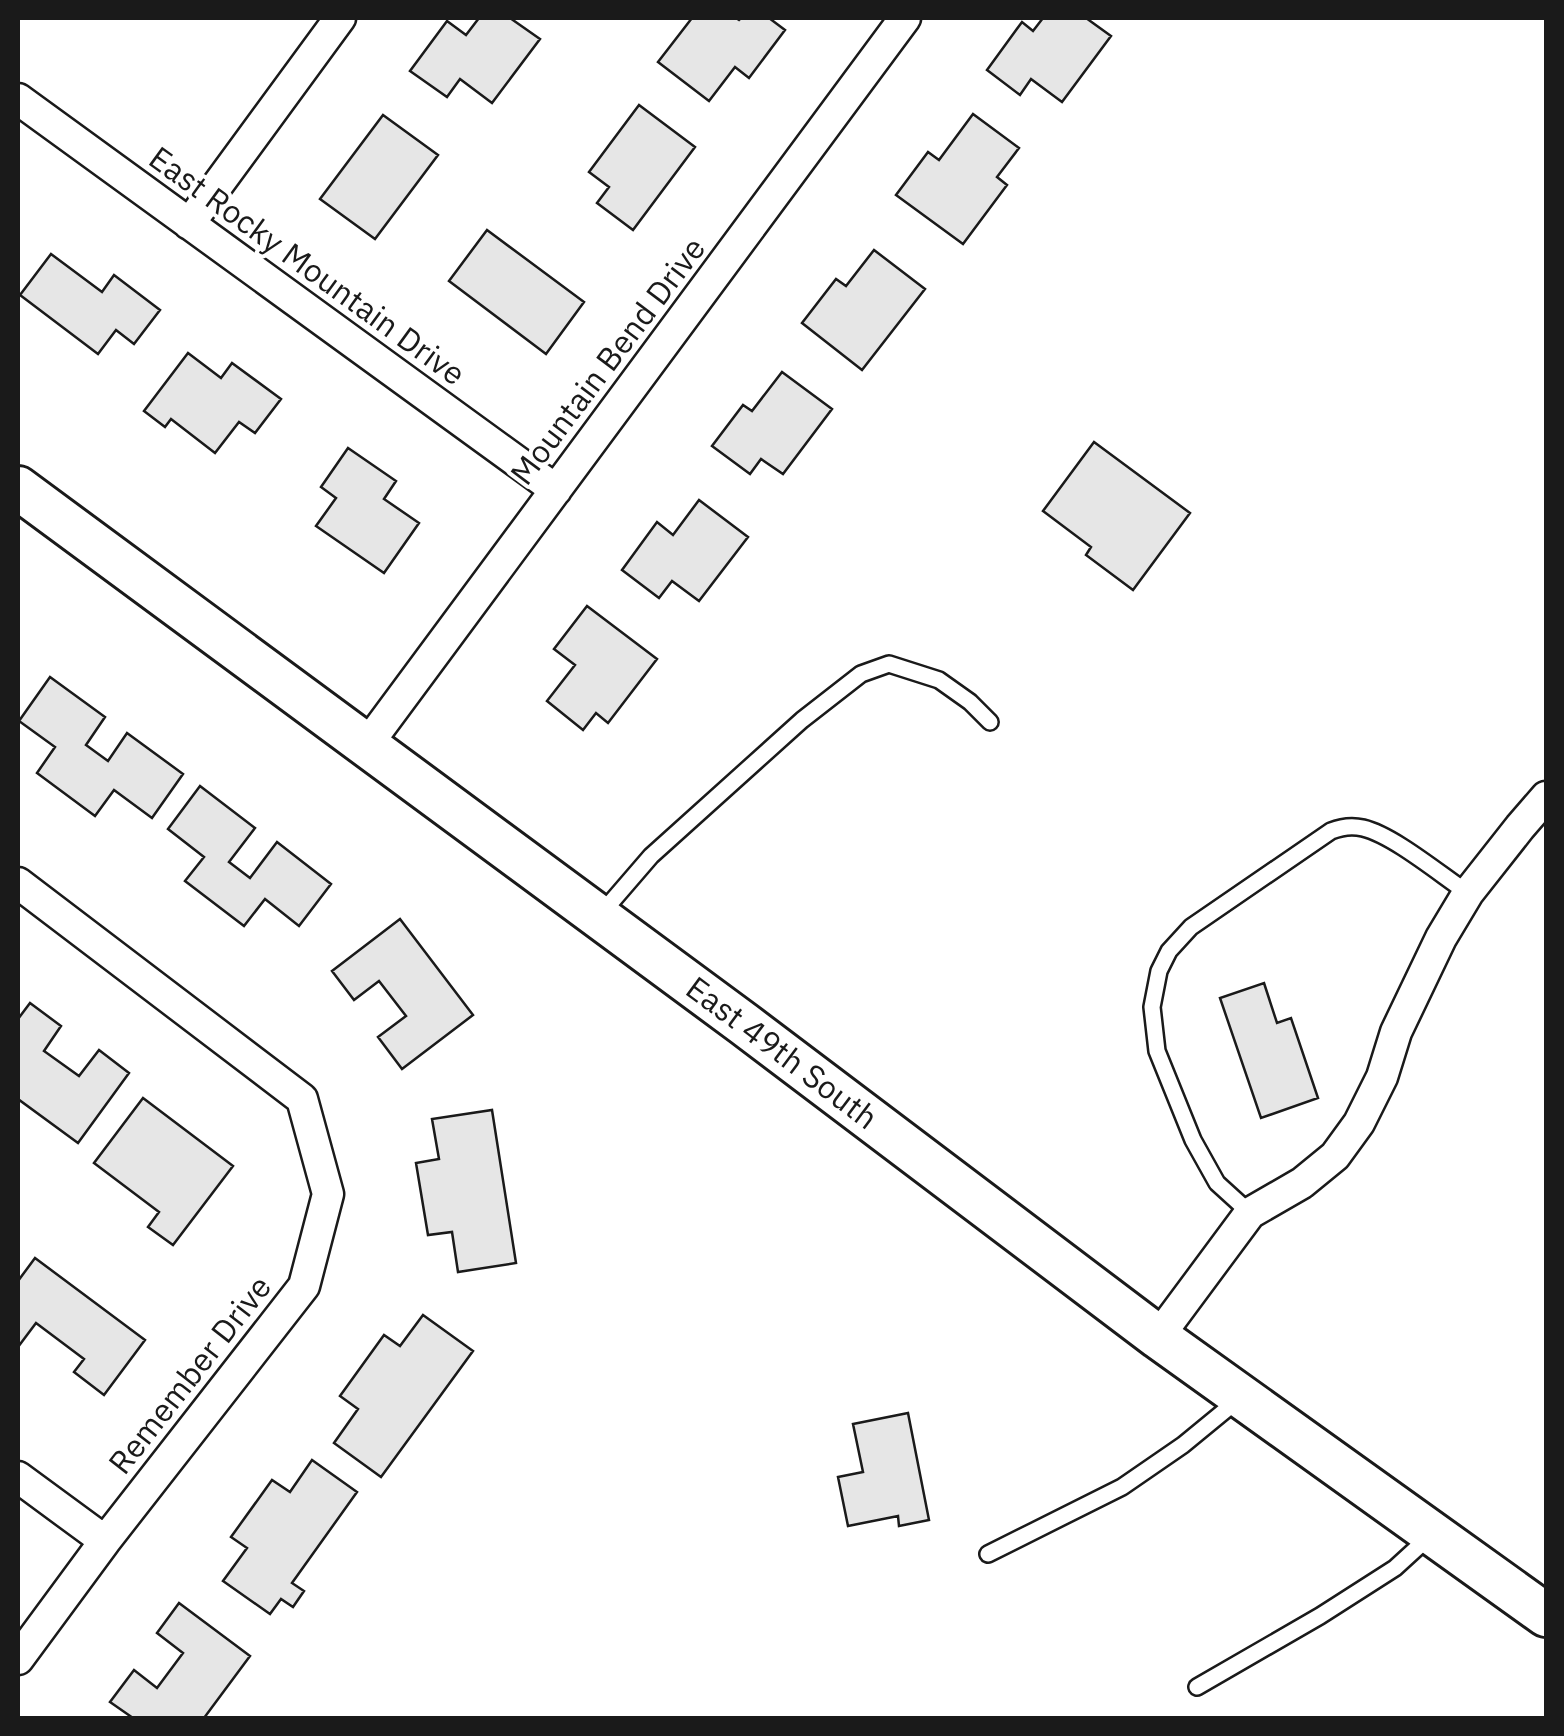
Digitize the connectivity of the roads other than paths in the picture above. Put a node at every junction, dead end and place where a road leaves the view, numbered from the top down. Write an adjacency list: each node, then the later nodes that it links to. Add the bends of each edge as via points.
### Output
1 (340, 18): 4 (street)
2 (906, 18): 6 (street, Mountain Bend Drive)
3 (18, 99): 4 (street, East Rocky Mountain Drive)
4 (189, 224): 6 (street, East Rocky Mountain Drive)
5 (18, 488): 8 (street, East 49th South)
6 (556, 490): 8 (street, Mountain Bend Drive)
7 (990, 722): 12 (lane, via 938,680 888,664 862,674 651,856)
8 (366, 746): 12 (street, East 49th South)
9 (1546, 797): 11 (street)
10 (18, 883): 18 (street, Remember Drive, via 302,1099 328,1194 304,1286)
11 (1468, 893): 13 (street, via 1396,1032 1359,1123 1314,1174); 13 (lane, via 1392,841 1344,826 1191,926 1169,952 1152,1007 1157,1051 1217,1182)
12 (598, 917): 14 (street, East 49th South)
13 (1250, 1213): 14 (street)
14 (1158, 1336): 15 (street, East 49th South)
15 (1242, 1396): 17 (street, East 49th South); 19 (lane, via 1122,1487)
16 (18, 1476): 18 (street)
17 (1433, 1533): 20 (street, East 49th South); 22 (lane, via 1395,1568)
18 (105, 1542): 21 (street, Remember Drive)
19 (988, 1554)
20 (1546, 1615)
21 (18, 1660)
22 (1198, 1687)

